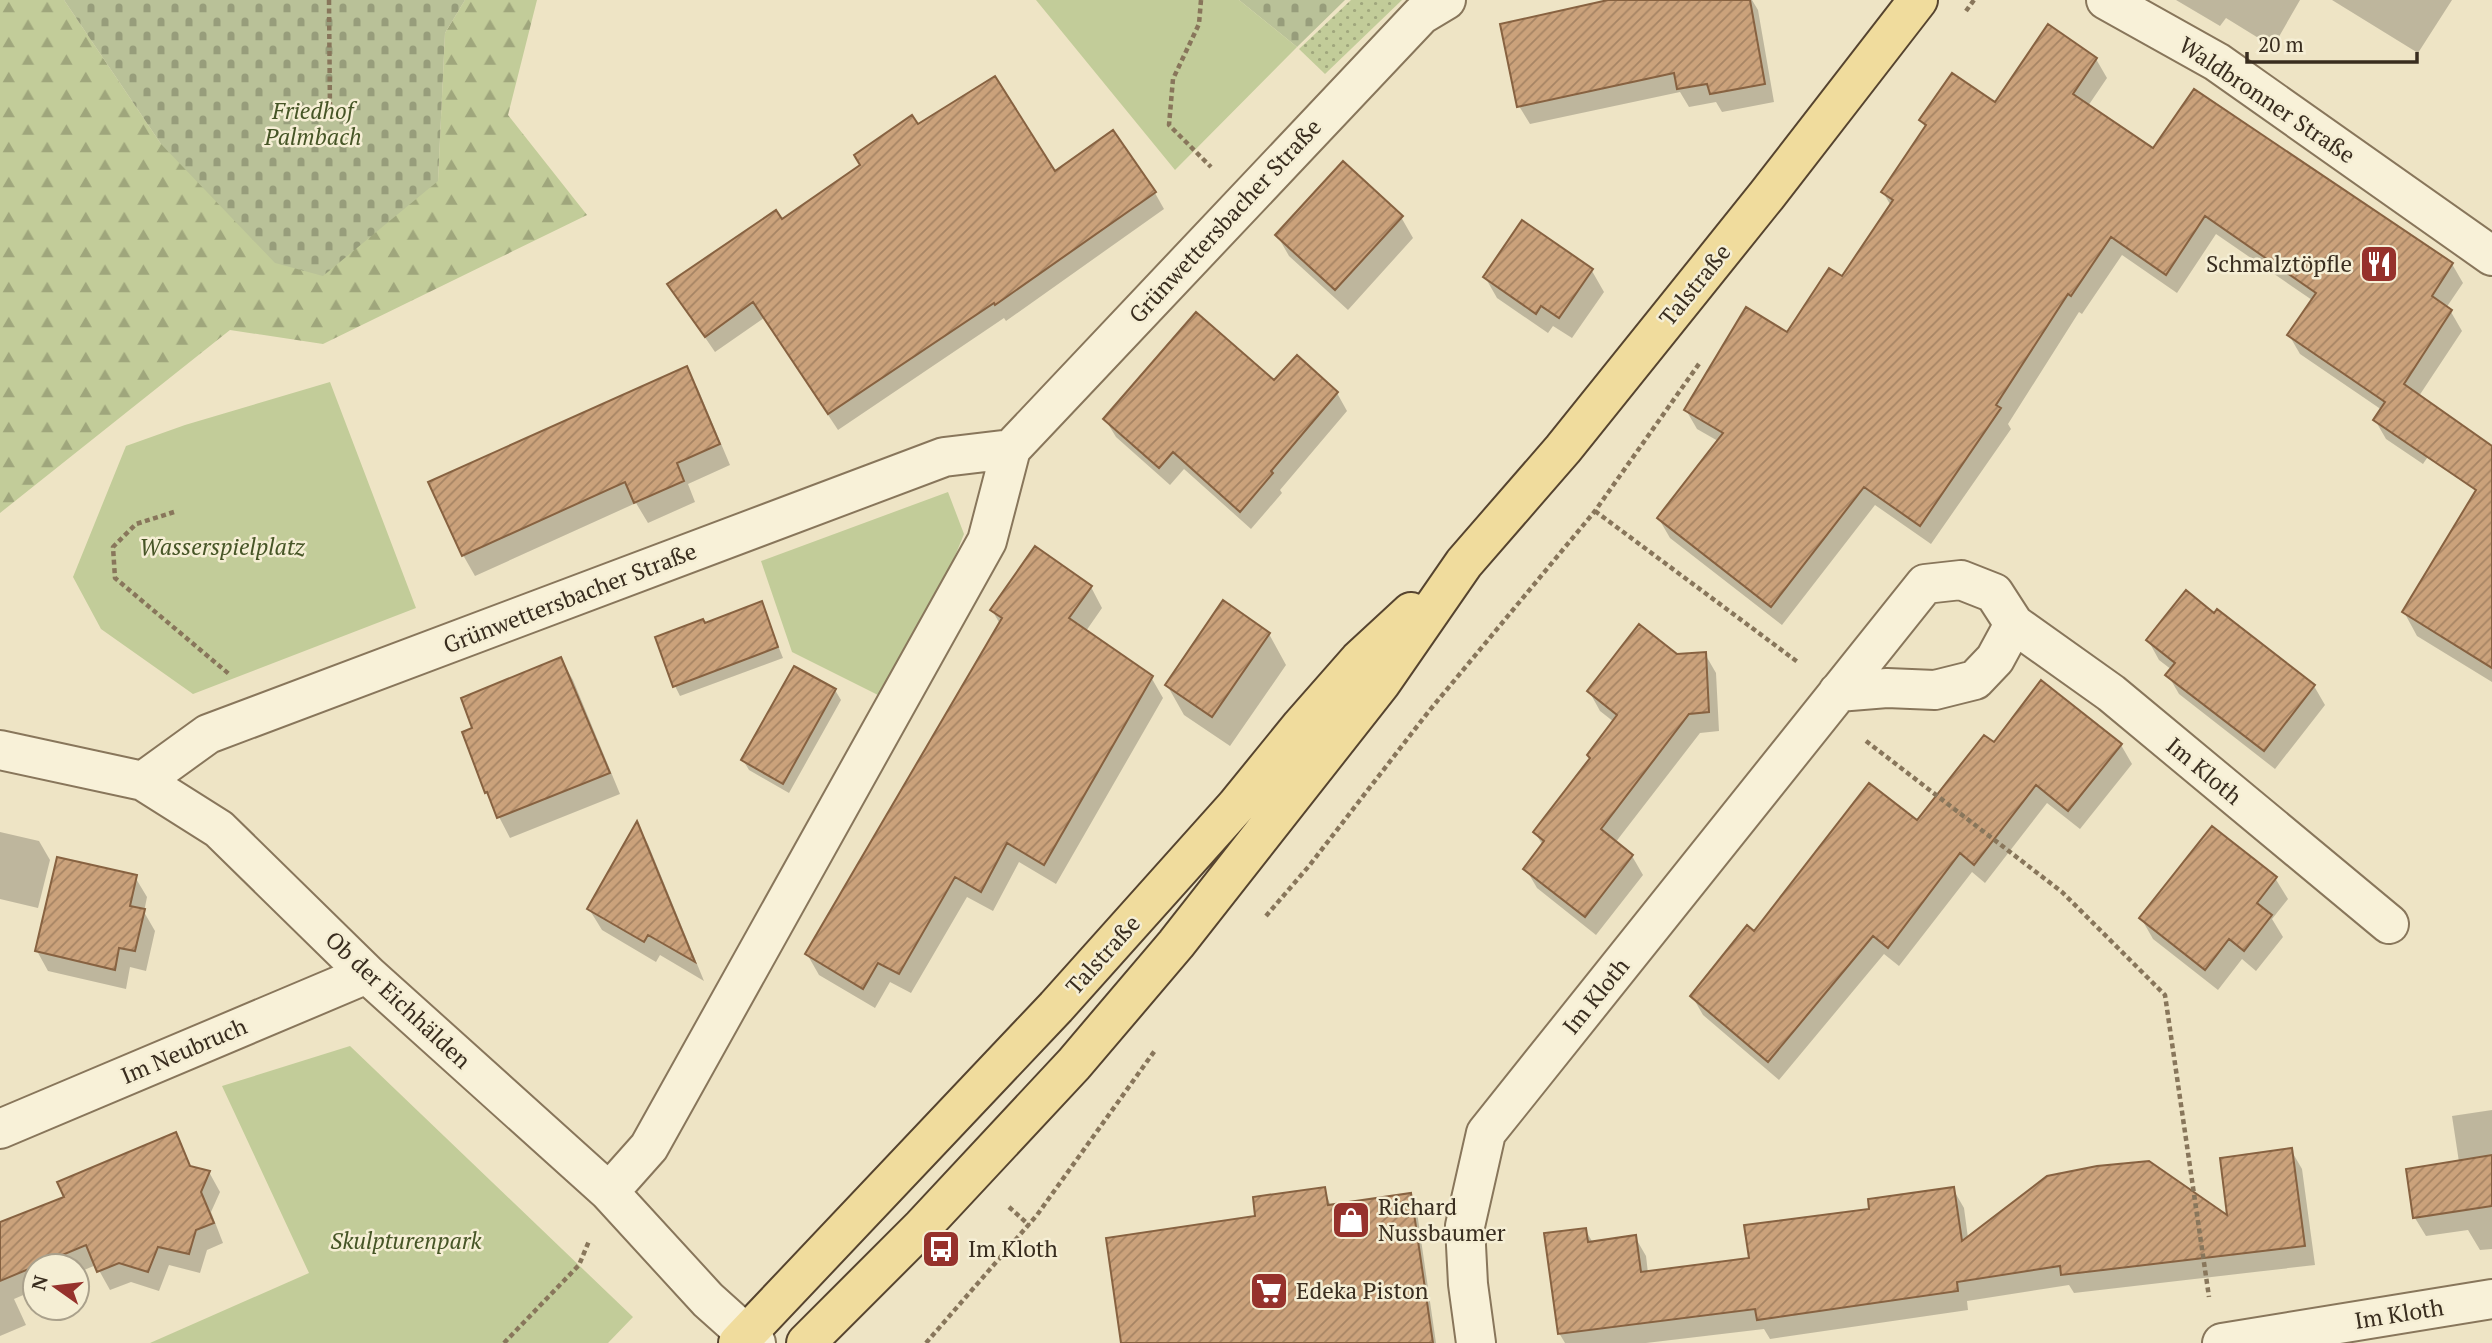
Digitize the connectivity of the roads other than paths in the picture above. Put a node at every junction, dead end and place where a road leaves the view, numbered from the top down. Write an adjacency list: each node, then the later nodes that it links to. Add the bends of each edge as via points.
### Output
1 (1446, 0): 5 (street, Grünwettersbacher Straße, via 1420,15)
2 (1919, 0): 6 (main road, Talstraße, via 1563,449)
3 (2106, 0): 4 (street, Waldbronner Straße, via 2217,62)
4 (2492, 256)
5 (1011, 449): 10 (street, Grünwettersbacher Straße, via 944,457 208,734); 14 (street, Grünwettersbacher Straße, via 987,541 649,1147)
6 (1464, 564): 16 (main road, Talstraße, via 1359,660 1056,1007); 17 (main road, Talstraße, via 1381,683 1168,954 951,1197)
7 (2014, 624): 8 (street, via 1995,659 1975,680 1935,690 1887,688); 8 (street, Im Kloth, via 1994,593 1961,580 1925,584); 11 (street, Im Kloth, via 2111,693)
8 (1831, 700): 18 (street, Im Kloth, via 1486,1133 1465,1226)
9 (0, 750): 10 (street, Ob der Eichhälden)
10 (144, 781): 12 (street, Ob der Eichhälden, via 219,829)
11 (2389, 924)
12 (367, 974): 13 (street, Im Neubruch); 14 (street, Ob der Eichhälden)
13 (0, 1129)
14 (610, 1192): 16 (street, Ob der Eichhälden)
15 (2492, 1299): 19 (street, Im Kloth)
16 (747, 1340)
17 (806, 1343)
18 (1476, 1343)
19 (2222, 1343)

